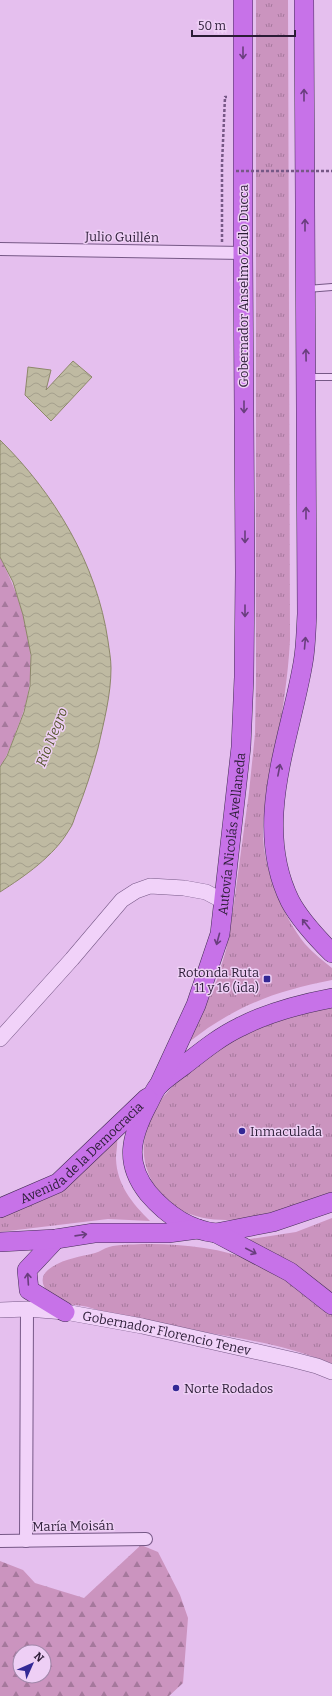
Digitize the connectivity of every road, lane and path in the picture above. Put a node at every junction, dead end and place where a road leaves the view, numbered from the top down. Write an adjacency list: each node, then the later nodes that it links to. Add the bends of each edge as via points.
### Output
1 (243, 0): 8 (highway, Gobernador Anselmo Zoilo Ducca, one-way to 8)
2 (304, 0): 10 (highway, one-way to 2)
3 (222, 164): 7 (path)
4 (236, 171): 5 (path, bridge)
5 (332, 172)
6 (0, 249): 7 (street, Julio Guillén)
7 (222, 253): 8 (street, Julio Guillén)
8 (242, 253): 13 (highway, Gobernador Anselmo Zoilo Ducca, one-way to 13)
9 (332, 287): 10 (lane)
10 (306, 290): 12 (highway, one-way to 10)
11 (332, 377): 12 (lane)
12 (307, 378): 15 (highway, one-way to 12, via 303,920 291,902 280,873 274,836 277,780 300,679 305,642)
13 (245, 572): 14 (highway, Autovía Nicolás Avellaneda, one-way to 14, via 241,747)
14 (223, 901): 17 (street, via 206,892 184,888 150,886 136,891 122,900); 18 (highway, Autovía Nicolás Avellaneda, one-way to 18, via 220,934 206,978)
15 (332, 952)
16 (332, 998): 18 (highway, Avenida de la Democracia, via 270,1014 224,1035)
17 (0, 1039)
18 (158, 1087): 19 (highway, Avenida de la Democracia, via 58,1183); 23 (highway, Autovía Nicolás Avellaneda, via 137,1125 132,1160 144,1188 160,1206 183,1224)
19 (32, 1194): 20 (highway); 22 (highway, Avenida de la Democracia)
20 (0, 1202)
21 (332, 1202): 23 (highway, via 273,1222)
22 (0, 1208)
23 (208, 1231): 24 (highway, one-way to 23, via 94,1233); 26 (highway, one-way to 26, via 290,1272)
24 (56, 1239): 25 (highway); 29 (highway, one-way to 24, via 29,1290 27,1270)
25 (0, 1242)
26 (332, 1304)
27 (27, 1309): 28 (street, Gobernador Florencio Tenev); 29 (street, Gobernador Florencio Tenev); 33 (street)
28 (0, 1310)
29 (65, 1312): 30 (street, Gobernador Florencio Tenev, via 142,1326 294,1360)
30 (332, 1372)
31 (146, 1539): 33 (street, María Moisán)
32 (0, 1541): 33 (street, María Moisán)
33 (26, 1541)

